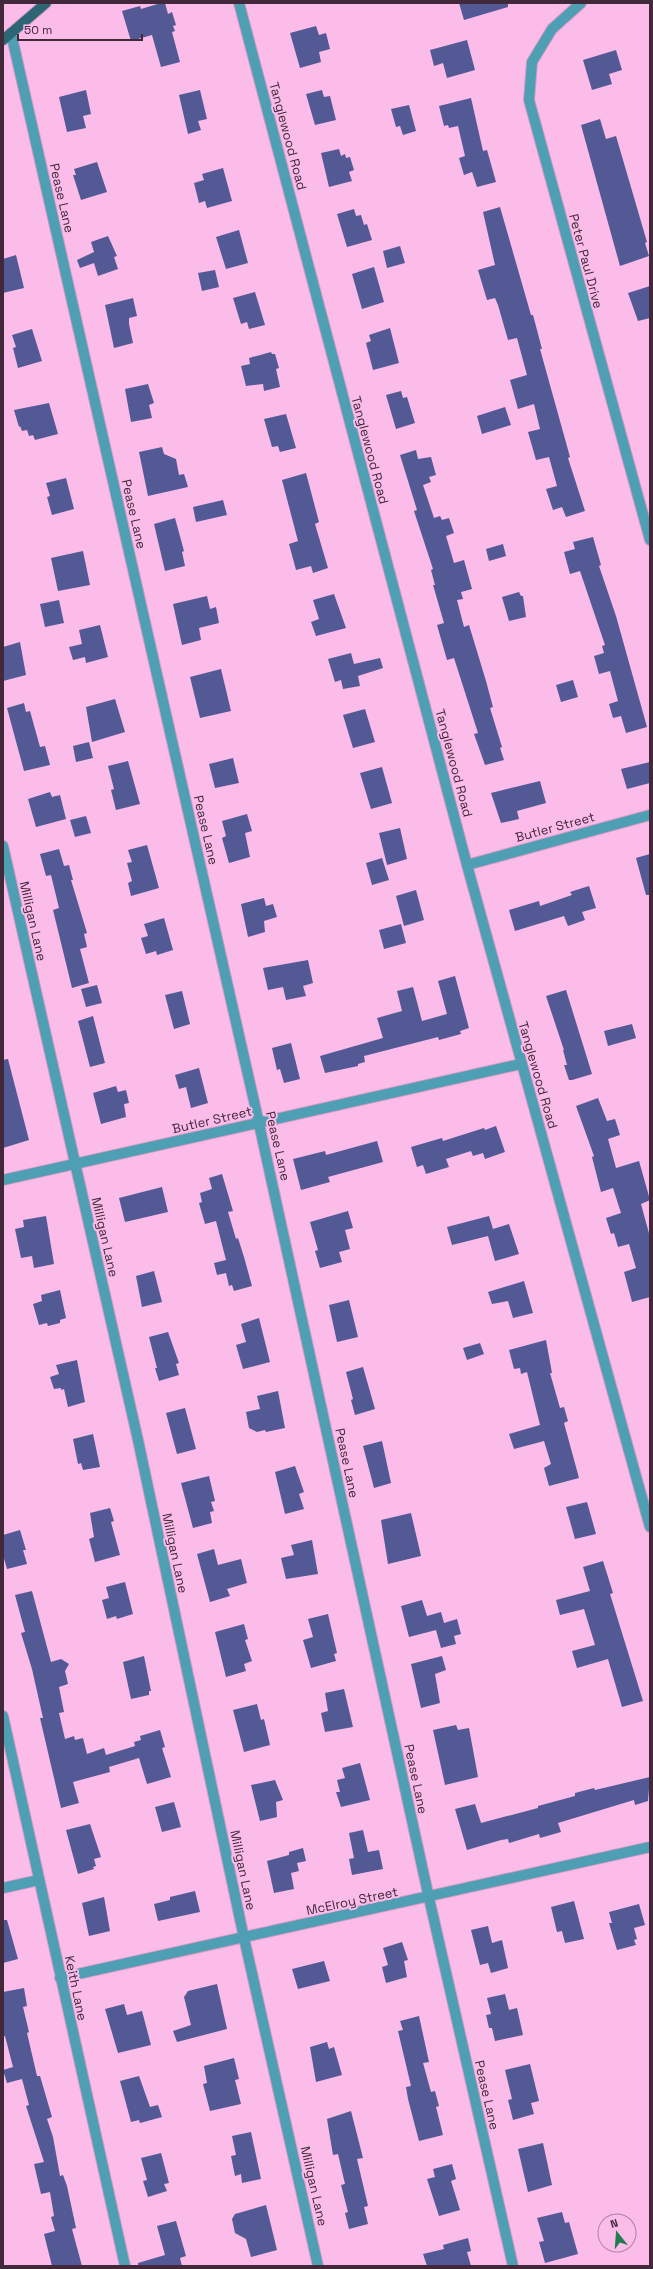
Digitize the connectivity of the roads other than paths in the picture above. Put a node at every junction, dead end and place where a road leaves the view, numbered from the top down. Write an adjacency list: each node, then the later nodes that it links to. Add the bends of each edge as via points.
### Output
1 (46, 3): 4 (main road)
2 (239, 3): 9 (street, Tanglewood Road)
3 (581, 3): 6 (street, Peter Paul Drive, via 552,29 532,62 529,100)
4 (11, 33): 5 (main road); 11 (street, Pease Lane)
5 (3, 40)
6 (650, 540)
7 (650, 815): 9 (street, Butler Street)
8 (3, 846): 12 (street, Milligan Lane)
9 (467, 865): 10 (street, Tanglewood Road)
10 (521, 1064): 11 (street, Butler Street); 14 (street, Tanglewood Road, via 584,1282)
11 (259, 1123): 12 (street, Butler Street); 19 (street, Pease Lane)
12 (75, 1164): 13 (street, Butler Street); 20 (street, Milligan Lane)
13 (3, 1180)
14 (650, 1527)
15 (3, 1716): 17 (street, Keith Lane)
16 (650, 1847): 19 (street, McElroy Street)
17 (39, 1880): 18 (street); 21 (street, Keith Lane)
18 (3, 1888)
19 (428, 1898): 20 (street, McElroy Street); 24 (street, Pease Lane)
20 (244, 1938): 21 (street, McElroy Street); 23 (street, Milligan Lane)
21 (60, 1978): 22 (street, Keith Lane)
22 (125, 2266)
23 (318, 2266)
24 (513, 2266)

